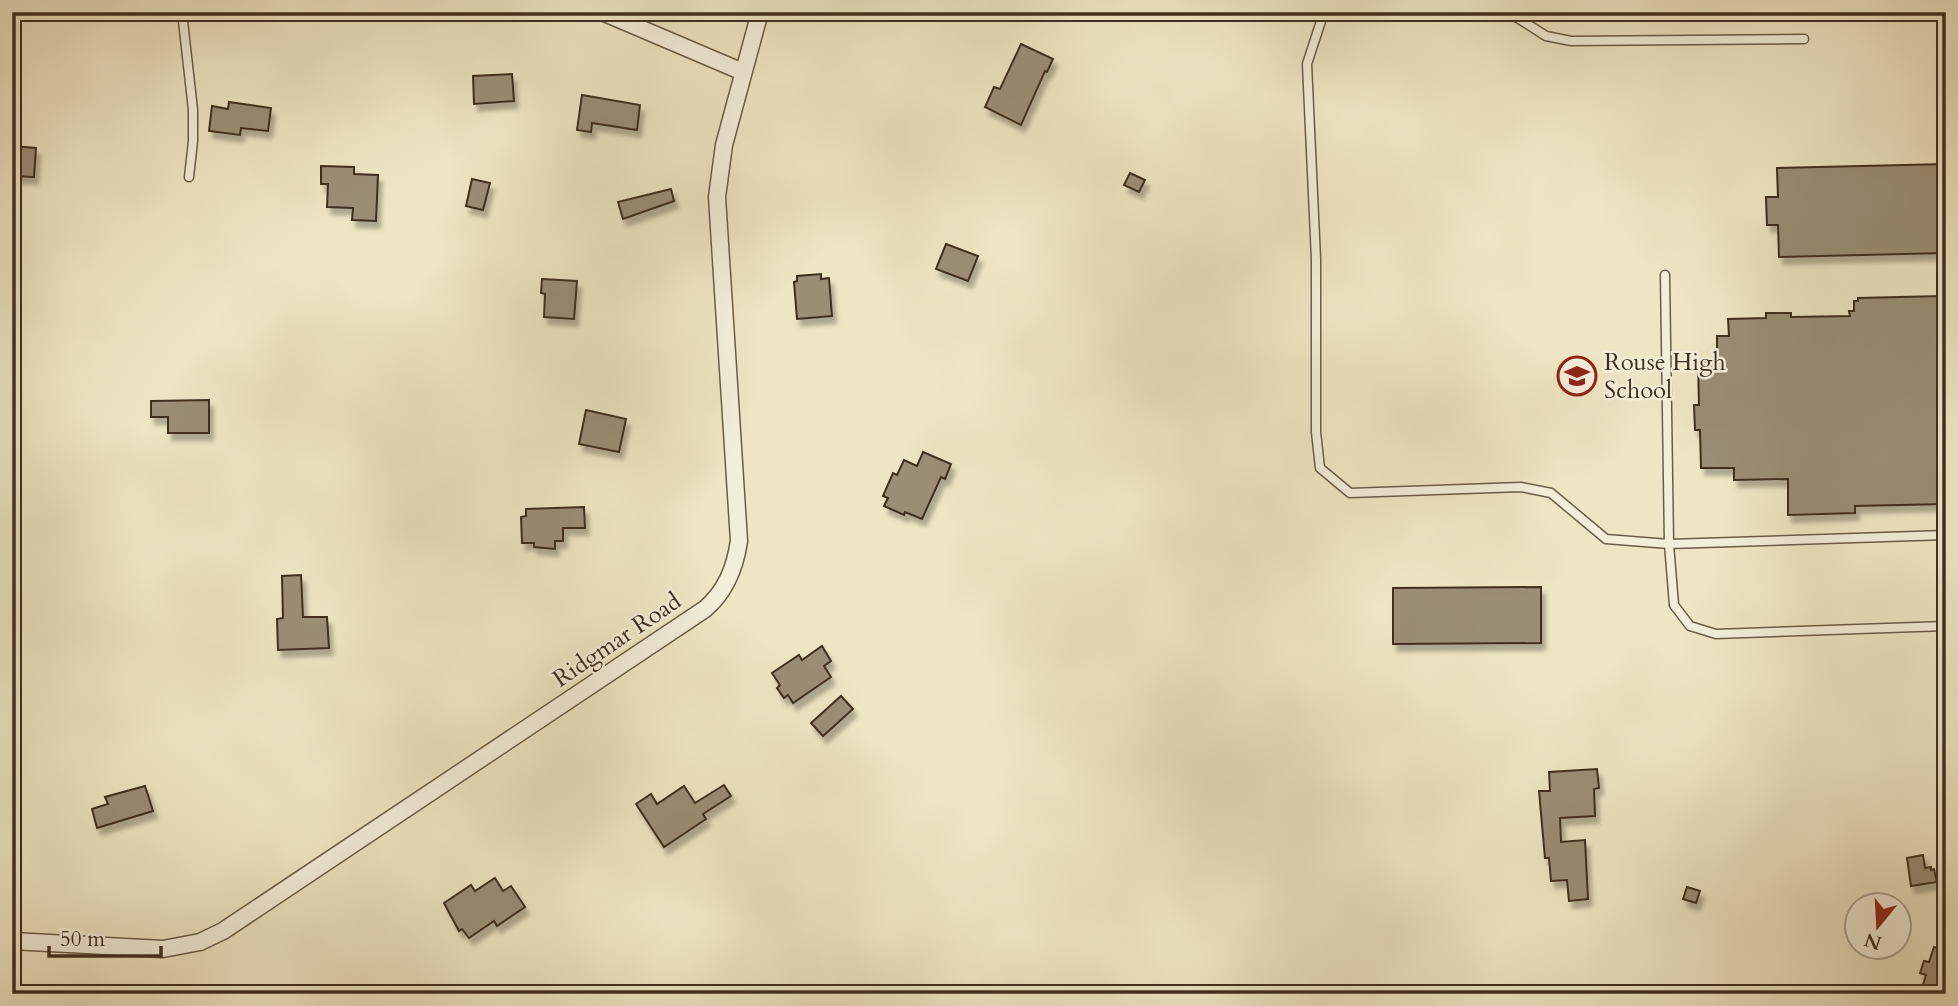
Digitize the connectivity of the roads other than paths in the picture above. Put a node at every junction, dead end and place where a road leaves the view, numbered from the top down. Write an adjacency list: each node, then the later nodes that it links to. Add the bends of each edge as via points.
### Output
1 (183, 12): 8 (lane, via 192,110)
2 (602, 12): 7 (street)
3 (760, 12): 7 (street, Ridgmar Road)
4 (1324, 12): 11 (lane, via 1307,64 1320,468 1350,493 1521,487 1551,493 1606,540)
5 (1508, 12): 6 (lane, via 1546,36 1570,41)
6 (1804, 39)
7 (743, 72): 13 (street, Ridgmar Road, via 724,145 717,197 739,541 729,579 712,603 223,932 163,949)
8 (189, 177)
9 (1665, 275): 11 (lane)
10 (1946, 534): 11 (lane)
11 (1669, 544): 12 (lane, via 1674,605 1690,626 1716,634)
12 (1946, 626)
13 (12, 941)

